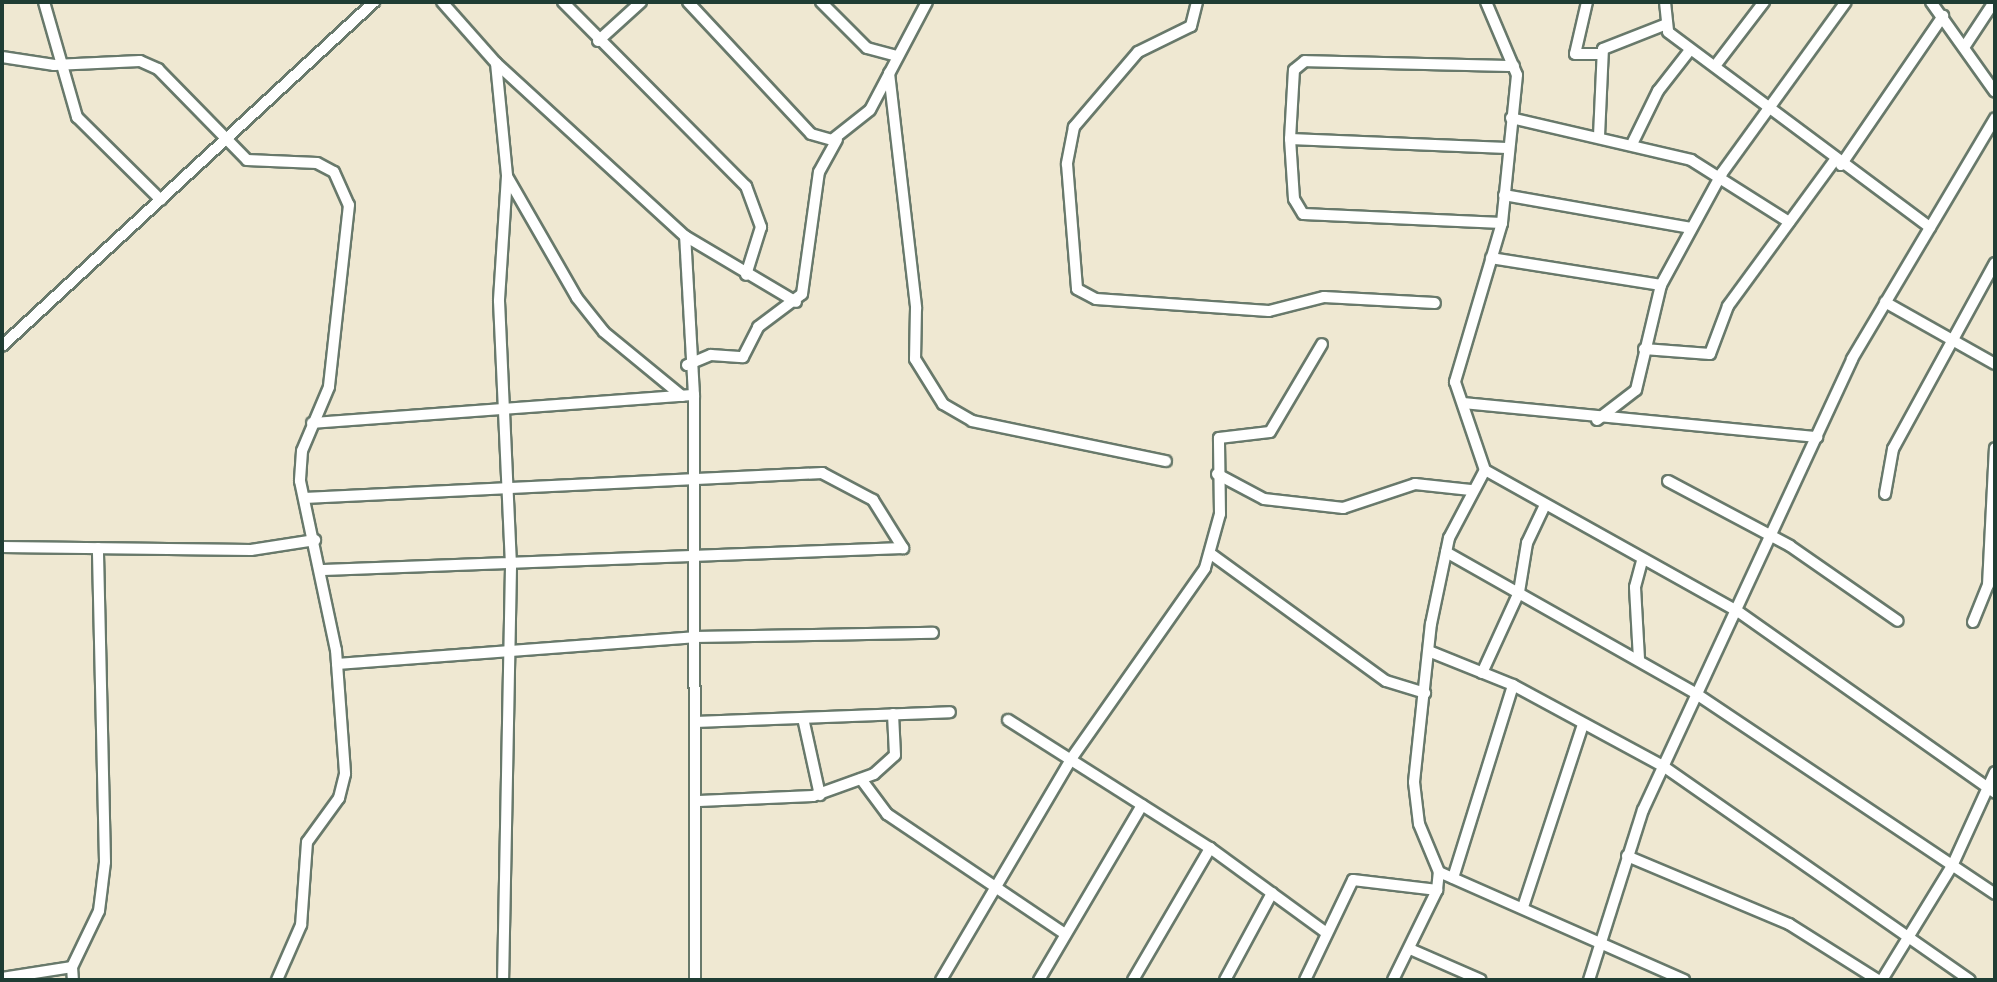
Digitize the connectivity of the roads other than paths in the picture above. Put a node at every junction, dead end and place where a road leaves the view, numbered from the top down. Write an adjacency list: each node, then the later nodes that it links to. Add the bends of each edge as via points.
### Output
1 (44, 2): 26 (street)
2 (374, 2): 35 (street)
3 (442, 2): 25 (street)
4 (563, 2): 19 (street)
5 (641, 2): 19 (street)
6 (688, 2): 37 (street, via 811,134)
7 (821, 2): 23 (street, via 867,48)
8 (927, 2): 23 (street)
9 (1197, 2): 56 (street, via 1191,26 1138,52 1074,127 1067,164 1077,289 1096,299 1269,311 1324,297)
10 (1486, 2): 27 (street)
11 (1587, 2): 22 (street, via 1575,54)
12 (1665, 2): 18 (street)
13 (1764, 2): 28 (street)
14 (1846, 2): 31 (street)
15 (1931, 2): 17 (street)
16 (1994, 2): 20 (street)
17 (1943, 16): 20 (street); 40 (street)
18 (1664, 25): 21 (street); 22 (street, via 1614,41)
19 (598, 41): 52 (street, via 746,186 761,227)
20 (1965, 46): 30 (street)
21 (1690, 50): 28 (street); 38 (street, via 1658,91)
22 (1602, 54): 34 (street)
23 (896, 56): 29 (street)
24 (2, 57): 26 (street)
25 (496, 63): 42 (street); 49 (street)
26 (59, 64): 35 (street, via 140,61 158,69); 44 (street, via 77,117)
27 (1514, 66): 32 (street); 36 (street, via 1305,61 1294,70)
28 (1715, 66): 31 (street)
29 (889, 73): 37 (street, via 870,110); 71 (street, via 916,308 915,359 943,404 972,421)
30 (1995, 92)
31 (1770, 108): 40 (street); 41 (street)
32 (1511, 118): 34 (street); 39 (street)
33 (1995, 118): 47 (street)
34 (1599, 136): 38 (street)
35 (226, 139): 44 (street); 68 (street, via 257,165 317,163 334,172 349,205 333,362)
36 (1290, 139): 39 (street); 46 (street, via 1294,199 1310,217)
37 (837, 140): 54 (street, via 819,172 806,285)
38 (1633, 142): 41 (street)
39 (1507, 148): 43 (street)
40 (1838, 162): 45 (street); 47 (street)
41 (1722, 173): 45 (street); 48 (street)
42 (507, 176): 64 (street, via 577,298 604,332); 66 (street, via 499,301)
43 (1504, 195): 46 (street); 48 (street)
44 (161, 200): 57 (street)
45 (1789, 222): 60 (street, via 1728,306 1710,354)
46 (1502, 223): 50 (street)
47 (1930, 227): 55 (street)
48 (1691, 228): 53 (street)
49 (685, 236): 52 (street); 62 (street)
50 (1491, 258): 53 (street); 65 (street, via 1457,363)
51 (1995, 263): 58 (street)
52 (746, 275): 54 (street)
53 (1661, 285): 60 (street)
54 (796, 302): 62 (street, via 758,327 743,357 711,355)
55 (1885, 302): 58 (street); 69 (street)
56 (1435, 303)
57 (5, 340)
58 (1954, 342): 61 (street); 78 (street, via 1893,449)
59 (1322, 344): 73 (street, via 1270,432 1219,438)
60 (1644, 349): 67 (street, via 1636,390)
61 (1995, 364)
62 (687, 365): 63 (street)
63 (694, 395): 64 (street); 74 (street)
64 (682, 396): 66 (street)
65 (1463, 403): 67 (street); 72 (street)
66 (502, 407): 68 (street); 76 (street)
67 (1597, 420): 69 (street)
68 (312, 423): 79 (street, via 302,451)
69 (1817, 437): 81 (street)
70 (1995, 448): 94 (street, via 1988,585)
71 (1166, 461)
72 (1485, 470): 77 (street); 80 (street)
73 (1217, 474): 77 (street, via 1264,499 1343,508 1415,484); 86 (street, via 1220,514)
74 (693, 476): 76 (street); 87 (street); 87 (street, via 822,473 873,500 903,548)
75 (1668, 481): 81 (street)
76 (507, 488): 79 (street); 89 (street)
77 (1471, 490): 85 (street)
78 (1885, 494)
79 (304, 498): 82 (street)
80 (1545, 505): 88 (street); 91 (street, via 1527,543)
81 (1770, 536): 92 (street); 93 (street)
82 (315, 540): 84 (street, via 251,550); 90 (street)
83 (2, 547): 84 (street)
84 (98, 548): 134 (street, via 105,862 99,911)
85 (1446, 552): 91 (street); 97 (street)
86 (1211, 554): 103 (street, via 1386,681); 111 (street, via 1176,616)
87 (695, 558): 89 (street); 96 (street)
88 (1642, 561): 92 (street); 99 (street, via 1635,587)
89 (511, 567): 90 (street); 98 (street)
90 (323, 570): 100 (street)
91 (1519, 592): 99 (street); 101 (street)
92 (1736, 610): 104 (street); 115 (street)
93 (1898, 621)
94 (1973, 622)
95 (933, 633): 96 (street)
96 (694, 637): 98 (street); 109 (street)
97 (1431, 652): 101 (street); 103 (street)
98 (511, 654): 100 (street); 138 (street)
99 (1639, 659): 104 (street)
100 (337, 664): 137 (street, via 345,774 339,798 307,842 301,925)
101 (1482, 673): 102 (street)
102 (1513, 685): 110 (street); 123 (street)
103 (1425, 693): 122 (street, via 1415,808)
104 (1695, 693): 112 (street); 121 (street)
105 (950, 712): 106 (street)
106 (893, 714): 107 (street); 114 (street, via 895,755)
107 (803, 718): 109 (street); 116 (street)
108 (1008, 720): 111 (street)
109 (695, 722): 117 (street)
110 (1583, 725): 112 (street); 128 (street)
111 (1071, 759): 118 (street); 124 (street)
112 (1663, 766): 120 (street); 131 (street)
113 (1995, 772): 115 (street)
114 (861, 779): 116 (street); 124 (street, via 887,814)
115 (1990, 790): 121 (street)
116 (820, 795): 117 (street)
117 (699, 801): 139 (street)
118 (1142, 805): 119 (street); 130 (street)
119 (1210, 848): 126 (street); 142 (street)
120 (1627, 856): 132 (street); 149 (street, via 1789,924)
121 (1953, 864): 127 (street); 131 (street)
122 (1439, 872): 123 (street); 125 (street)
123 (1453, 878): 128 (street)
124 (995, 886): 130 (street); 140 (street)
125 (1437, 890): 129 (street, via 1353,880); 133 (street)
126 (1272, 893): 129 (street); 143 (street)
127 (1995, 894)
128 (1524, 904): 132 (street)
129 (1324, 931): 144 (street)
130 (1065, 934): 141 (street)
131 (1908, 939): 149 (street); 150 (street)
132 (1600, 943): 147 (street); 148 (street)
133 (1410, 949): 145 (street); 146 (street)
134 (72, 967): 135 (street); 136 (street)
135 (2, 978)
136 (73, 980)
137 (277, 980)
138 (503, 980)
139 (695, 980)
140 (941, 980)
141 (1039, 980)
142 (1133, 980)
143 (1225, 980)
144 (1305, 980)
145 (1393, 980)
146 (1481, 980)
147 (1589, 980)
148 (1684, 980)
149 (1880, 980)
150 (1970, 980)

